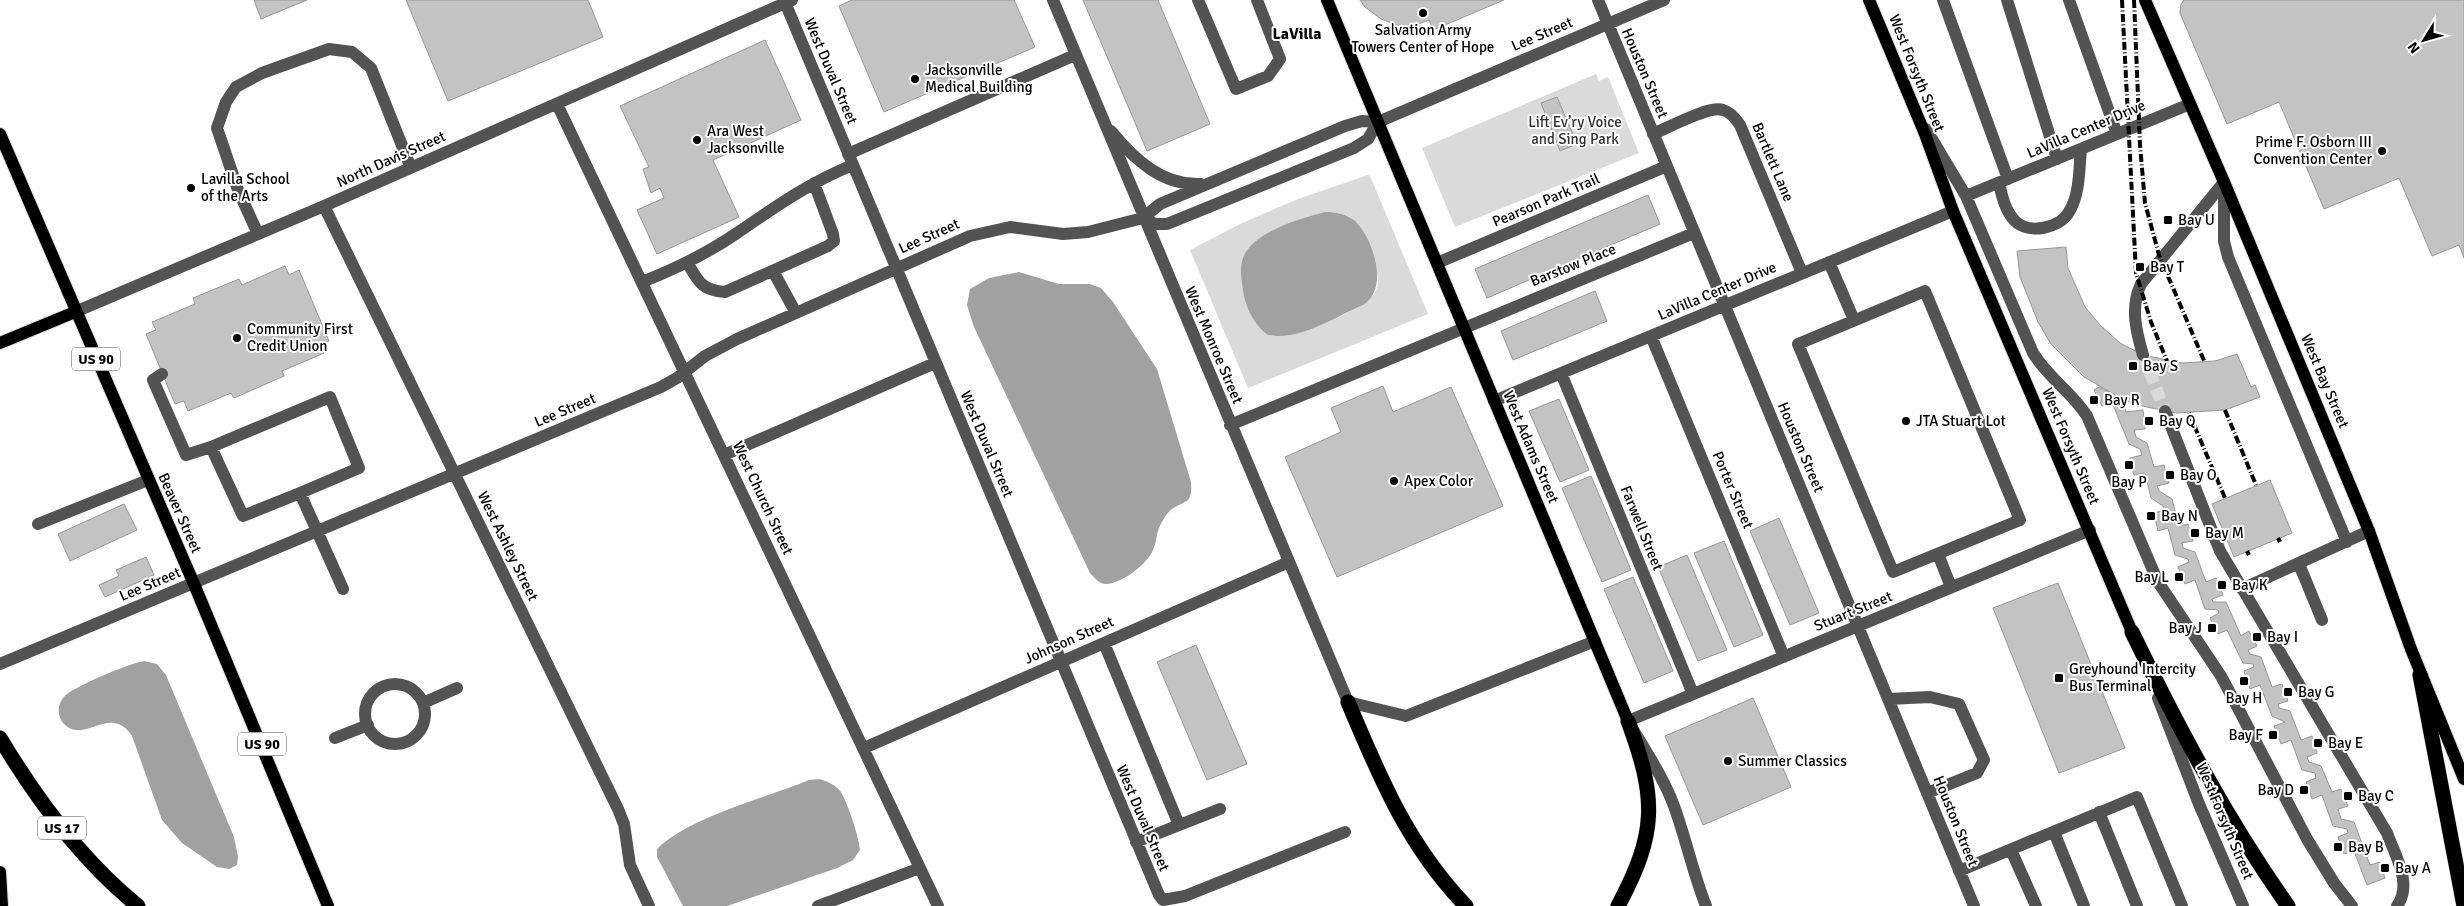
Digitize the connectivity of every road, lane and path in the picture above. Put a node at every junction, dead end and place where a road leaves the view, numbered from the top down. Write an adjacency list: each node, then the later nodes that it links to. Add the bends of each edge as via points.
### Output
1 (1052, 0): 14 (street, West Monroe Street)
2 (1198, 0): 3 (street, via 1236,89 1268,76 1280,59)
3 (1257, 0)
4 (1327, 0): 19 (main road, West Adams Street)
5 (1598, 0): 13 (street, Houston Street)
6 (1664, 0): 13 (street, Lee Street)
7 (1869, 0): 17 (main road, West Forsyth Street)
8 (1943, 0): 28 (street)
9 (2007, 0): 24 (street)
10 (2069, 0): 22 (street)
11 (2145, 0): 16 (main road, West Bay Street)
12 (787, 1): 15 (street, North Davis Street); 25 (street, West Duval Street)
13 (1608, 24): 19 (street, Lee Street); 21 (street, Houston Street)
14 (1075, 55): 18 (street, West Monroe Street); 25 (street)
15 (557, 104): 27 (street, North Davis Street); 44 (street, West Church Street)
16 (2190, 104): 22 (street, LaVilla Center Drive); 29 (main road, West Bay Street)
17 (1917, 114): 32 (street); 34 (main road, West Forsyth Street)
18 (1102, 120): 31 (street, via 1148,169 1174,182); 35 (street, West Monroe Street)
19 (1378, 122): 31 (street, Lee Street, via 1345,126); 35 (street, Lee Street, via 1368,139 1354,148 1229,201 1167,224 1155,224); 40 (main road, West Adams Street)
20 (0, 134): 46 (main road, Beaver Street / US 90)
21 (1653, 134): 26 (street, Houston Street); 43 (street, Bartlett Lane, via 1717,109 1737,119)
22 (2117, 134): 23 (street, LaVilla Center Drive)
23 (2081, 149): 24 (street, LaVilla Center Drive); 28 (street, via 2076,199 2068,214 2054,225 2033,229 2016,222 2004,205)
24 (2057, 159): 28 (street, LaVilla Center Drive)
25 (850, 160): 30 (street); 41 (street, West Duval Street)
26 (1667, 166): 36 (street, Houston Street); 40 (street, Pearson Park Trail)
27 (411, 168): 33 (street, North Davis Street); 37 (street, via 371,68 352,52 329,49 262,73 236,87 216,128)
28 (2004, 181): 32 (street, LaVilla Center Drive)
29 (2224, 182): 52 (street, via 2141,284 2135,307 2137,335); 68 (main road, West Bay Street); 69 (street, via 2224,241 2228,258)
30 (814, 183): 38 (street); 42 (street, via 834,241)
31 (1206, 184): 35 (street, Lee Street, via 1160,204)
32 (1966, 196): 124 (street, via 2033,353 2049,376 2088,416 2158,582 2221,676 2307,839)
33 (324, 206): 37 (street, North Davis Street); 62 (street, West Ashley Street)
34 (1953, 211): 39 (street, LaVilla Center Drive); 66 (main road, West Forsyth Street)
35 (1143, 218): 41 (street, Lee Street, via 1075,234 1017,228 990,230); 59 (street, West Monroe Street)
36 (1694, 233): 45 (street, Houston Street); 49 (street, Barstow Place)
37 (258, 234): 46 (street, North Davis Street)
38 (687, 262): 42 (street, via 698,282 718,292); 44 (street)
39 (1829, 262): 43 (street, LaVilla Center Drive); 48 (street)
40 (1437, 263): 49 (main road, West Adams Street)
41 (896, 269): 47 (street, Lee Street); 53 (street, West Duval Street)
42 (773, 271): 47 (street)
43 (1802, 273): 45 (street, LaVilla Center Drive)
44 (642, 282): 54 (street, West Church Street)
45 (1725, 306): 50 (street, LaVilla Center Drive); 78 (street, Houston Street)
46 (75, 312): 51 (main road, North Davis Street); 63 (main road, Beaver Street / US 90)
47 (796, 313): 54 (street, Lee Street, via 720,348)
48 (1854, 320): 70 (street, via 1798,344 1893,572); 70 (street, via 1925,291 2020,520)
49 (1464, 327): 57 (main road, West Adams Street); 59 (street, Barstow Place)
50 (1651, 336): 55 (street, LaVilla Center Drive); 82 (street, Porter Street)
51 (0, 343)
52 (2143, 355)
53 (935, 363): 61 (street); 83 (street, West Duval Street)
54 (685, 372): 61 (street, West Church Street); 62 (street, Lee Street, via 661,387)
55 (1561, 373): 57 (street, LaVilla Center Drive); 87 (street, Farwell Street)
56 (162, 374): 60 (street, via 153,380 186,454)
57 (1494, 401): 80 (main road, West Adams Street)
58 (2165, 411): 76 (street, via 2205,518)
59 (1230, 425): 71 (street, West Monroe Street)
60 (211, 446): 64 (street, via 243,516); 64 (street, via 330,397 359,468)
61 (724, 455): 95 (street, West Church Street)
62 (455, 474): 67 (street, Lee Street); 111 (street, West Ashley Street, via 618,808 624,824 630,865)
63 (148, 480): 65 (street); 73 (main road, Beaver Street / US 90)
64 (300, 493): 67 (street)
65 (38, 524)
66 (2090, 530): 74 (street, Stuart Street); 79 (main road, West Forsyth Street)
67 (317, 531): 73 (street, Lee Street); 75 (street)
68 (2369, 531): 69 (street); 85 (main road, West Bay Street)
69 (2347, 542): 72 (street)
70 (1938, 554): 74 (street)
71 (1288, 562): 81 (street, Johnson Street); 89 (street, West Monroe Street)
72 (2298, 564): 76 (street); 77 (street)
73 (194, 584): 84 (street, Lee Street); 110 (main road, Beaver Street / US 90)
74 (1951, 588): 78 (street, Stuart Street)
75 (343, 589)
76 (2242, 589): 125 (street, via 2387,833 2403,876 2403,898)
77 (2322, 620)
78 (1858, 626): 82 (street, Stuart Street); 88 (street, Houston Street)
79 (2132, 632): 122 (street, West Forsyth Street); 123 (highway, via 2208,780)
80 (1594, 641): 89 (street, via 1406,716); 91 (main road, West Adams Street)
81 (1104, 643): 83 (street, Johnson Street); 100 (street)
82 (1784, 656): 87 (street, Stuart Street)
83 (1060, 662): 95 (street, Johnson Street); 103 (street, West Duval Street)
84 (0, 664)
85 (2420, 675): 96 (main road, West Bay Street); 126 (highway)
86 (456, 688): 90 (street)
87 (1693, 694): 91 (street, Stuart Street)
88 (1888, 699): 97 (street, Houston Street); 97 (street, via 1930,697 1959,704 1984,760 1977,773)
89 (1348, 702): 114 (highway, via 1382,783 1407,831 1428,862)
90 (423, 703): 92 (street, via 422,726 406,742 379,739); 92 (street, via 410,688 393,684 384,686 376,691 366,707)
91 (1628, 721): 115 (highway, via 1645,779 1649,819 1643,853); 116 (street, West Adams Street, via 1674,805)
92 (368, 725): 94 (street)
93 (0, 738): 109 (highway, US 17, via 68,836)
94 (335, 738)
95 (864, 748): 105 (street, West Church Street)
96 (2464, 779)
97 (1927, 793): 106 (street, Houston Street)
98 (1220, 808): 100 (street)
99 (2099, 812): 102 (street); 120 (street); 121 (street, via 2137,797)
100 (1179, 825): 103 (street)
101 (1345, 832): 103 (street, West Duval Street, via 1185,896 1163,900)
102 (2054, 832): 104 (street); 119 (street)
103 (1136, 842)
104 (2011, 850): 106 (street); 118 (street)
105 (920, 868): 112 (street); 113 (street, West Church Street)
106 (1959, 871): 117 (street, Houston Street)
107 (0, 872): 108 (main road)
108 (2, 906)
109 (138, 906)
110 (328, 906)
111 (649, 906)
112 (818, 906)
113 (938, 906)
114 (1466, 906)
115 (1618, 906)
116 (1706, 906)
117 (1974, 906)
118 (2036, 906)
119 (2084, 906)
120 (2137, 906)
121 (2182, 906)
122 (2243, 906)
123 (2288, 906)
124 (2352, 906)
125 (2397, 906)
126 (2464, 906)

